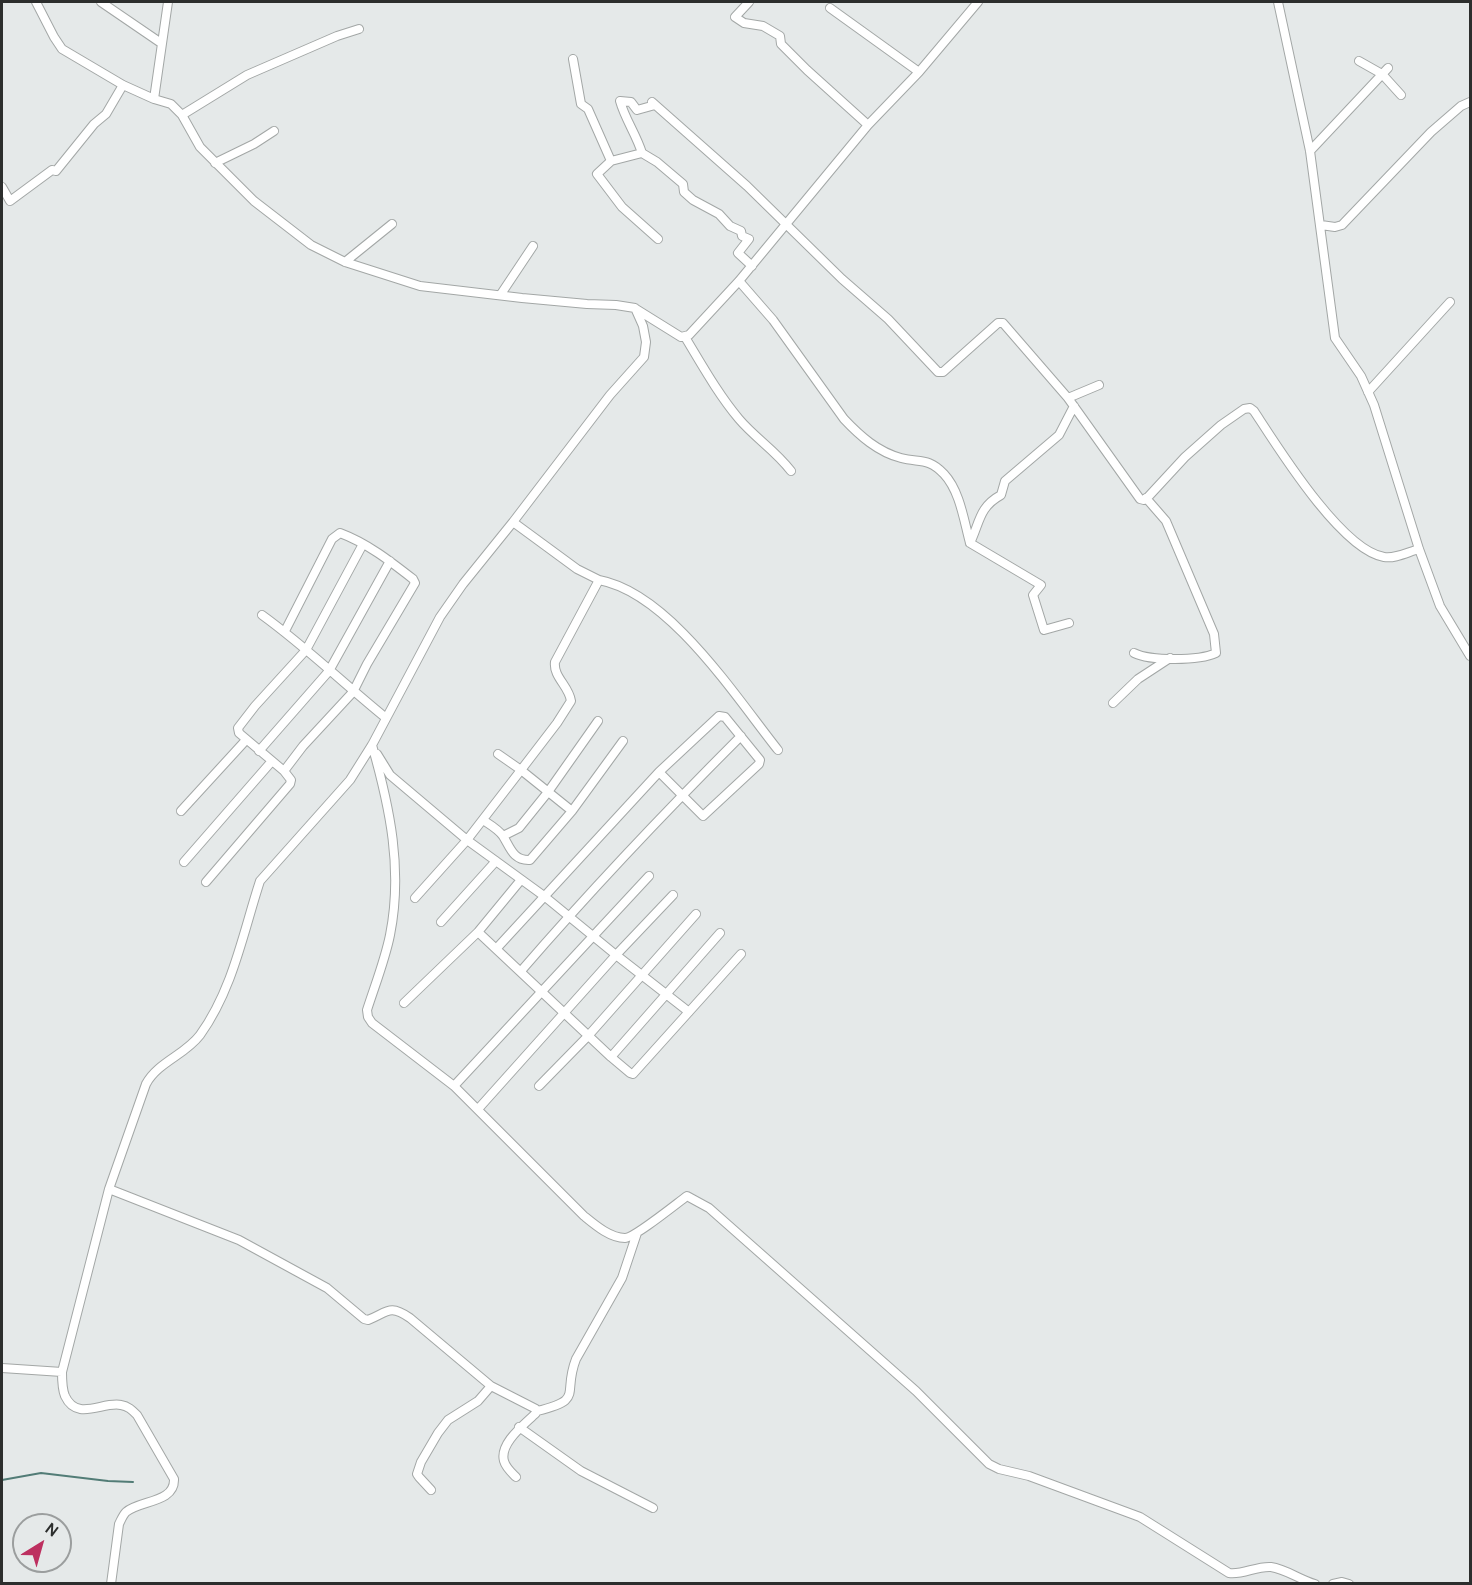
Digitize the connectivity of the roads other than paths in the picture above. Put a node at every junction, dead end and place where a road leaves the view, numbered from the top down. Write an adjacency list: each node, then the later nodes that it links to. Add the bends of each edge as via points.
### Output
1 (36, 2): 14 (street, via 62,49)
2 (101, 2): 9 (street)
3 (168, 2): 9 (street)
4 (749, 2): 19 (street, via 735,17 780,36 781,44)
5 (978, 2): 13 (street)
6 (1278, 2): 21 (street)
7 (830, 8): 13 (street)
8 (359, 29): 18 (street, via 247,75)
9 (161, 43): 16 (street)
10 (573, 59): 23 (street, via 581,104 588,109)
11 (1359, 61): 12 (street)
12 (1385, 71): 15 (street); 21 (street)
13 (919, 72): 19 (street)
14 (123, 85): 16 (street); 25 (street, via 106,114 93,124 56,171 52,170 10,201)
15 (1401, 95)
16 (154, 99): 18 (street, via 171,104)
17 (1470, 102): 28 (street, via 1431,132 1342,225)
18 (182, 115): 24 (street)
19 (868, 125): 27 (street)
20 (274, 131): 24 (street)
21 (1310, 151): 28 (street)
22 (642, 153): 23 (street); 27 (street, via 620,101 632,102 637,110 653,104); 32 (street, via 683,184 684,192 693,200 719,214 749,239 738,253)
23 (611, 161): 29 (street, via 597,174 622,207)
24 (215, 164): 31 (street, via 277,219)
25 (2, 187)
26 (392, 224): 31 (street)
27 (787, 224): 32 (street); 40 (street, via 938,372 943,372 1000,322)
28 (1321, 225): 39 (street, via 1335,338)
29 (658, 240)
30 (533, 246): 34 (street)
31 (345, 262): 34 (street, via 420,286)
32 (752, 266): 33 (street)
33 (740, 281): 37 (street); 45 (street, via 856,431 883,451 904,459 924,460 944,474 956,495)
34 (501, 294): 36 (street)
35 (1450, 302): 39 (street)
36 (635, 308): 37 (street); 44 (street, via 643,326 645,357 610,394)
37 (685, 337): 42 (street, via 739,419)
38 (1099, 385): 40 (street)
39 (1368, 392): 47 (street)
40 (1068, 398): 41 (street)
41 (1074, 406): 43 (street, via 1140,499); 45 (street, via 1059,435 1005,481 1001,495 989,501)
42 (791, 471)
43 (1146, 498): 47 (street, via 1198,444 1250,408 1329,515 1360,546 1384,557); 56 (street, via 1166,521 1216,640 1216,653 1210,656)
44 (513, 522): 49 (street); 60 (street, via 440,617)
45 (970, 543): 51 (street, via 1041,585 1033,595 1044,630)
46 (363, 544): 48 (street); 52 (street, via 336,534); 53 (street)
47 (1419, 549): 55 (street, via 1440,606)
48 (390, 561): 57 (street); 58 (street, via 413,579 414,586)
49 (599, 580): 66 (street, via 642,598 670,620); 70 (street, via 555,662 555,672 571,701)
50 (262, 615): 52 (street)
51 (1069, 623)
52 (285, 632): 53 (street)
53 (306, 650): 57 (street); 63 (street, via 238,728)
54 (1134, 653): 56 (street, via 1150,659)
55 (1470, 656)
56 (1170, 658): 59 (street, via 1138,679)
57 (329, 671): 58 (street); 67 (street)
58 (353, 692): 60 (street); 71 (street)
59 (1113, 703)
60 (386, 718): 65 (street)
61 (598, 721): 73 (street)
62 (741, 736): 72 (street, via 720,715); 74 (street); 74 (street, via 759,757 759,764 703,816)
63 (246, 740): 67 (street); 75 (street)
64 (623, 741): 76 (street)
65 (372, 746): 79 (street, via 390,775); 106 (street, via 387,797 396,873 390,937 368,1017); 109 (street, via 350,780 260,880 238,957 224,988 200,1034 186,1051 153,1073 146,1084)
66 (778, 750)
67 (259, 751): 69 (street)
68 (498, 753): 70 (street)
69 (272, 761): 71 (street); 81 (street)
70 (521, 770): 73 (street); 77 (street)
71 (284, 771): 84 (street, via 290,784)
72 (659, 772): 74 (street); 86 (street)
73 (548, 792): 76 (street); 78 (street, via 519,828)
74 (682, 795): 89 (street)
75 (181, 811)
76 (572, 811): 78 (street, via 530,860 518,858)
77 (483, 820): 78 (street); 79 (street)
78 (503, 836)
79 (467, 840): 80 (street); 87 (street)
80 (496, 861): 83 (street); 90 (street)
81 (184, 862)
82 (649, 876): 93 (street)
83 (520, 881): 86 (street); 91 (street)
84 (206, 882)
85 (673, 895): 96 (street)
86 (544, 896): 89 (street); 94 (street)
87 (415, 898)
88 (696, 914): 98 (street)
89 (568, 916): 93 (street); 97 (street)
90 (441, 922)
91 (478, 932): 94 (street); 101 (street)
92 (720, 933): 100 (street)
93 (592, 937): 96 (street); 99 (street)
94 (496, 949): 97 (street)
95 (741, 954): 103 (street)
96 (616, 955): 98 (street); 102 (street)
97 (521, 971): 99 (street)
98 (642, 974): 100 (street); 104 (street)
99 (543, 992): 102 (street); 106 (street)
100 (667, 995): 103 (street); 105 (street)
101 (404, 1003)
102 (564, 1012): 104 (street); 108 (street)
103 (689, 1012): 105 (street, via 638,1071 630,1073)
104 (588, 1036): 105 (street); 107 (street)
105 (611, 1057)
106 (454, 1086): 108 (street)
107 (539, 1086)
108 (478, 1108): 110 (street, via 591,1222 615,1236 625,1238)
109 (109, 1189): 112 (street); 113 (street, via 239,1240 327,1288 364,1319 388,1310 398,1311)
110 (637, 1233): 114 (street, via 622,1278 576,1359 571,1392 558,1405); 120 (street, via 687,1196 695,1199 916,1391 995,1467 1140,1517 1229,1573 1271,1568)
111 (2, 1368): 112 (street)
112 (62, 1372): 119 (street, via 64,1395 76,1407 92,1409 118,1404 137,1415 174,1479 168,1494 131,1509 122,1517)
113 (491, 1386): 114 (street); 117 (street, via 478,1401 448,1420 438,1433 417,1474)
114 (537, 1411): 115 (street)
115 (519, 1427): 116 (street, via 504,1458); 118 (street, via 581,1471)
116 (516, 1477)
117 (430, 1490)
118 (653, 1508)
119 (111, 1584)
120 (1315, 1584)
121 (1333, 1584): 122 (street)
122 (1349, 1584)

